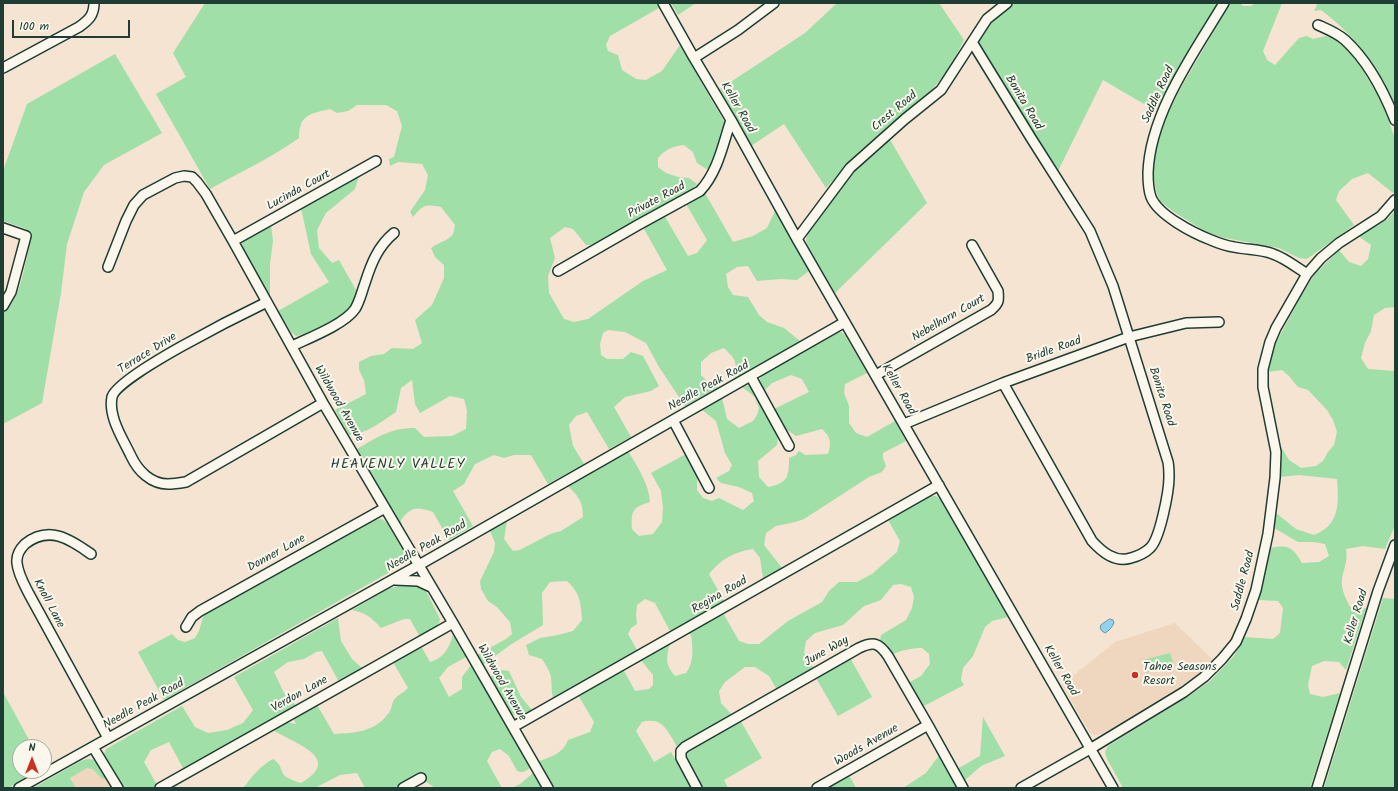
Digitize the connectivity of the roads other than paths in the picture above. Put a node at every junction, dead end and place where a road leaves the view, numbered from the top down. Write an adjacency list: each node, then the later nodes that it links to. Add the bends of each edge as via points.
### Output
1 (663, 3): 8 (street, Keller Road)
2 (774, 3): 8 (street)
3 (1008, 3): 7 (street, Crest Road, via 987,19)
4 (1224, 3): 21 (street, Saddle Road, via 1173,88 1160,117 1148,161 1151,196 1157,207 1195,233 1233,247 1272,253)
5 (94, 7): 9 (street, via 90,19 79,27)
6 (1318, 25): 11 (street, via 1334,32 1358,54 1382,90)
7 (972, 42): 16 (street, Crest Road, via 941,90 850,168); 26 (street, Bonita Road, via 1090,231 1113,286)
8 (694, 58): 10 (street, Keller Road)
9 (3, 68)
10 (731, 120): 16 (street, Keller Road); 20 (street, Private Road, via 713,173 700,191)
11 (1395, 120)
12 (376, 161): 17 (street, Lucinda Court)
13 (1395, 200): 21 (street, Saddle Road, via 1381,216 1321,258)
14 (3, 228): 23 (street, via 26,236 11,292)
15 (394, 233): 27 (street, via 376,254 359,303 349,315)
16 (797, 239): 24 (street, Keller Road)
17 (233, 242): 19 (street, Wildwood Avenue, via 198,182 184,176 143,195 126,221); 22 (street, Wildwood Avenue)
18 (972, 245): 28 (street, Nebelhorn Court, via 998,291 998,304 986,314)
19 (108, 267)
20 (558, 271)
21 (1307, 274): 49 (street, Saddle Road, via 1276,328 1266,357 1263,387 1276,464 1268,534 1256,590 1236,642 1204,677)
22 (267, 302): 27 (street, Wildwood Avenue); 31 (street, Terrace Drive, via 206,333 138,373 122,384 113,395 111,408 135,465 153,481 167,484 186,482)
23 (3, 306)
24 (845, 322): 28 (street, Keller Road); 29 (street, Needle Peak Road)
25 (1219, 322): 26 (street, Bridle Road, via 1186,323)
26 (1129, 337): 30 (street, Bridle Road); 30 (street, Bonita Road, via 1161,436 1169,477 1158,535 1151,548 1126,560 1111,557 1092,541)
27 (292, 346): 31 (street, Wildwood Avenue)
28 (876, 375): 33 (street, Keller Road)
29 (751, 377): 32 (street, Needle Peak Road); 34 (street)
30 (1003, 382): 33 (street, Bridle Road)
31 (323, 403): 37 (street, Wildwood Avenue)
32 (673, 420): 36 (street); 40 (street, Needle Peak Road)
33 (904, 424): 35 (street, Keller Road)
34 (789, 446)
35 (939, 485): 46 (street, Regina Road); 49 (street, Keller Road)
36 (709, 488)
37 (385, 508): 40 (street, Wildwood Avenue); 44 (street, Donner Lane, via 200,610)
38 (1395, 545): 61 (street, Keller Road, via 1378,591)
39 (91, 554): 47 (street, Knoll Lane, via 63,537 43,535 31,539 19,549 17,561 20,576 29,594)
40 (419, 566): 41 (street, Needle Peak Road); 42 (street, Wildwood Avenue)
41 (392, 580): 42 (street, via 418,581); 47 (street, Needle Peak Road)
42 (431, 587): 43 (street, Wildwood Avenue)
43 (453, 623): 46 (street, Wildwood Avenue); 53 (street, Verdon Lane)
44 (186, 627)
45 (928, 725): 56 (street, June Way, via 882,648 877,644 868,644 685,747 681,751 681,758); 57 (street, Woods Avenue); 58 (street, June Way)
46 (513, 727): 55 (street, Wildwood Avenue)
47 (108, 738): 48 (street, Needle Peak Road)
48 (93, 747): 51 (street, Needle Peak Road); 52 (street)
49 (1090, 749): 59 (street, Saddle Road); 60 (street, Keller Road)
50 (421, 778): 54 (street)
51 (19, 788)
52 (118, 788)
53 (160, 788)
54 (403, 788)
55 (548, 788)
56 (697, 788)
57 (817, 788)
58 (963, 788)
59 (1021, 788)
60 (1113, 788)
61 (1317, 788)

